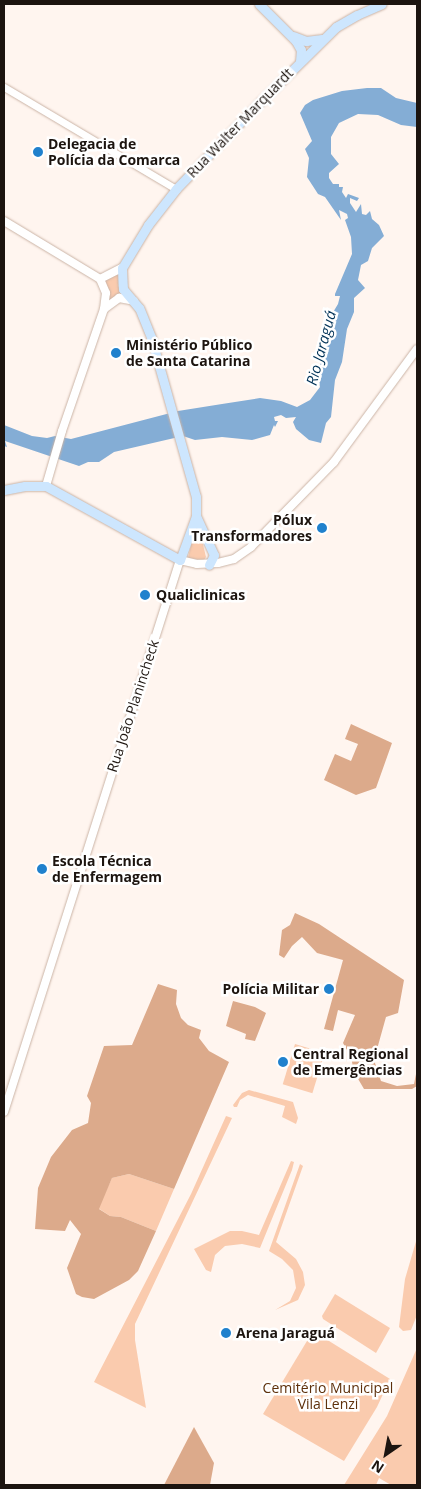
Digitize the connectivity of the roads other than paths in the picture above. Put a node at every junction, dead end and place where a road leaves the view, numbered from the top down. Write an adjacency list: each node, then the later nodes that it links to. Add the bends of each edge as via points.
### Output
1 (259, 4): 3 (main road)
2 (382, 4): 4 (main road, Rua Walter Marquardt, via 346,21)
3 (293, 36): 4 (main road, via 306,41); 5 (main road, via 301,50)
4 (323, 38): 5 (main road, Rua Walter Marquardt)
5 (300, 61): 7 (main road, Rua Walter Marquardt)
6 (4, 87): 7 (street)
7 (176, 189): 9 (main road, Rua Walter Marquardt, via 148,225)
8 (4, 221): 10 (main road)
9 (122, 268): 10 (main road); 11 (main road, via 123,289)
10 (100, 279): 12 (main road, via 106,293)
11 (134, 301): 12 (main road, via 118,298); 16 (main road, Rua João Planincheck, via 147,324 161,369 196,497)
12 (104, 309): 14 (main road)
13 (417, 349): 18 (main road, via 345,449 308,491 243,554)
14 (46, 486): 15 (main road); 17 (main road)
15 (4, 490)
16 (196, 516): 17 (main road, Rua João Planincheck); 18 (main road, via 214,556)
17 (180, 560): 18 (main road); 19 (main road, Rua João Planincheck)
18 (209, 565)
19 (4, 1112)

